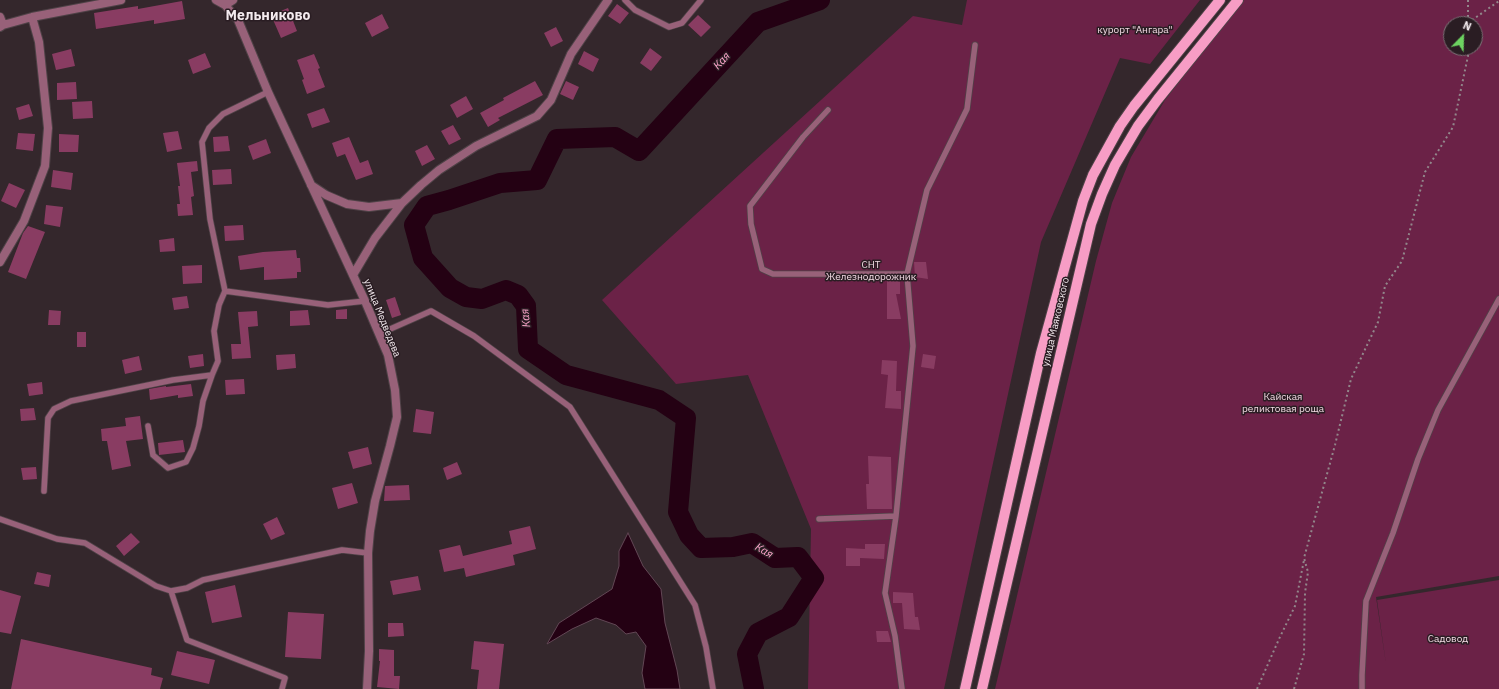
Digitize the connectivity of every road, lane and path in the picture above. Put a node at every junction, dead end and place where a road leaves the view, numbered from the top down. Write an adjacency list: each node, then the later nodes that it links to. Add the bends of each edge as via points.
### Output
1 (121, 0): 14 (street)
2 (216, 0): 11 (street)
3 (233, 0): 11 (street)
4 (608, 0): 21 (street, via 571,54 551,100 537,116 476,146 439,170)
5 (624, 0): 6 (lane, via 635,10 669,27 682,23)
6 (701, 0)
7 (1220, 0): 42 (main road, улица Маяковского, via 1120,126 1082,201 1041,353)
8 (1238, 0): 43 (main road, улица Маяковского, via 1138,126 1115,165 1102,194 1091,224)
9 (1468, 0): 12 (path)
10 (1499, 1): 13 (path)
11 (224, 2): 18 (street, улица Медведева, via 238,20)
12 (1468, 16)
13 (1479, 16)
14 (32, 17): 15 (street); 22 (street, via 39,42 48,128 44,166 24,221)
15 (1, 23)
16 (975, 45): 23 (lane, via 967,109 927,190)
17 (1468, 56): 36 (path, via 1453,127 1425,172 1402,261 1385,286 1378,322 1351,379)
18 (268, 92): 20 (street, улица Медведева); 25 (lane, via 223,114 209,128 202,142 210,219)
19 (828, 110): 23 (lane, via 803,137 750,206 751,224 762,269 773,274)
20 (311, 184): 21 (street, via 326,195 347,204 369,208); 24 (street, улица Медведева)
21 (402, 203): 24 (street)
22 (0, 262)
23 (907, 274): 32 (lane, via 913,346)
24 (353, 275): 27 (street, улица Медведева)
25 (225, 291): 27 (lane, via 328,305); 29 (lane, via 219,305 214,332 218,361)
26 (1499, 299): 46 (lane, via 1438,410 1366,601)
27 (365, 301): 28 (street, улица Медведева)
28 (379, 334): 35 (street, улица Медведева, via 388,355 397,417 375,501); 40 (lane, via 431,312 474,336 570,408 695,605)
29 (212, 375): 30 (lane, via 203,401 193,448 186,462 168,468 153,455); 31 (lane, via 173,380 71,401 54,409 48,418)
30 (148, 426)
31 (44, 491)
32 (896, 516): 34 (lane); 41 (lane, via 885,593 895,636)
33 (0, 519): 37 (lane, via 57,539 85,543 156,586)
34 (819, 519)
35 (368, 553): 37 (lane, via 342,550 203,580 187,588); 39 (street, улица Медведева, via 369,651)
36 (1304, 558): 44 (path, via 1295,606); 45 (path, via 1308,572 1304,654)
37 (171, 591): 38 (lane, via 188,640 285,678)
38 (282, 689)
39 (366, 689)
40 (713, 689)
41 (902, 689)
42 (965, 689)
43 (982, 689)
44 (1257, 689)
45 (1294, 689)
46 (1362, 689)

